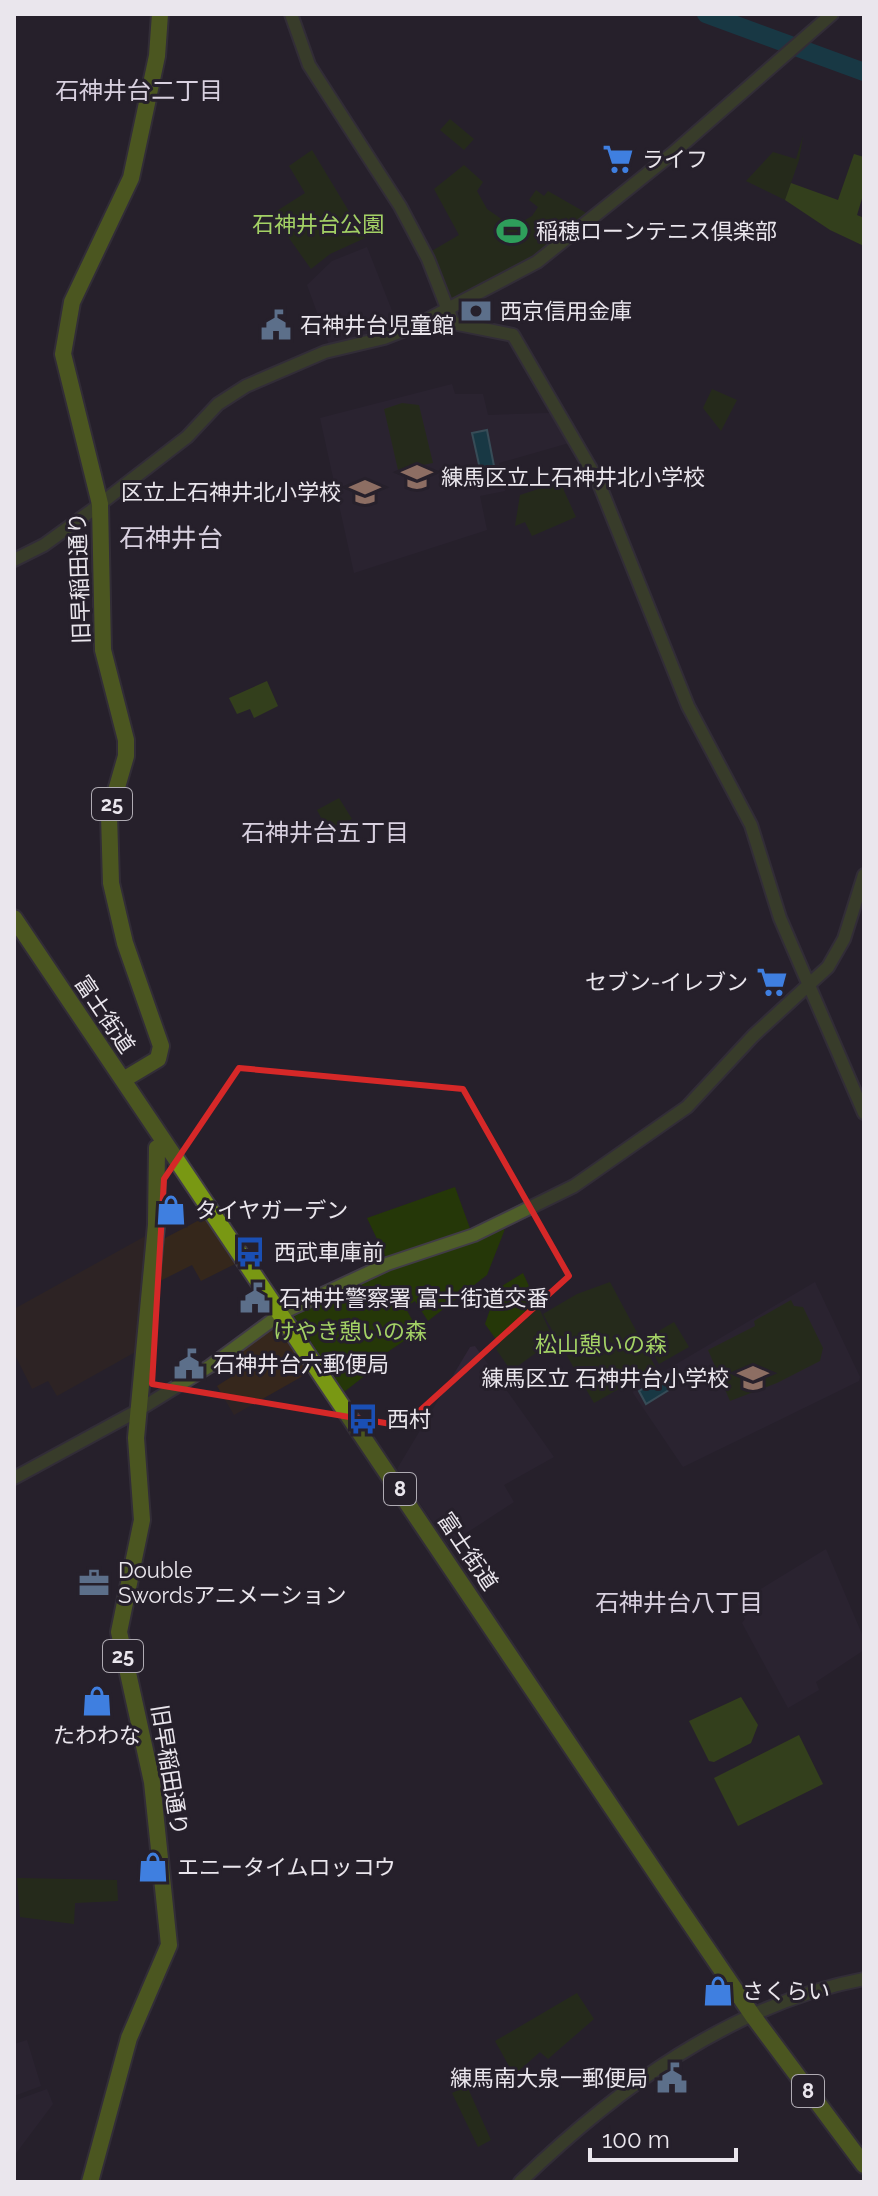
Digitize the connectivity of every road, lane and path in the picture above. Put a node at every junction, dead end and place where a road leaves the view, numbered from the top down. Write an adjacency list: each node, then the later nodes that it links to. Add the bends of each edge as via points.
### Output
1 (160, 14): 5 (main road, 旧早稲田通り / 25, via 157,56 131,178 72,302 66,328 65,366)
2 (291, 14): 4 (street, via 309,65 400,206)
3 (832, 14): 4 (street, via 673,153 537,262)
4 (447, 311): 5 (street, via 384,338 311,357 246,386); 9 (street, via 459,326 513,335 598,481 688,706 751,825)
5 (100, 504): 6 (street); 10 (main road, 旧早稲田通り / 25, via 103,650 126,740 109,815 111,883 125,943 161,1046 158,1059)
6 (14, 560)
7 (864, 875): 9 (street, via 838,951)
8 (14, 918): 10 (main road, 富士街道 / 8)
9 (808, 987): 11 (street); 13 (street, via 687,1107 574,1186 474,1235 387,1264)
10 (123, 1080): 12 (main road, 富士街道 / 8)
11 (864, 1113)
12 (165, 1143): 13 (main road, 富士街道 / 8); 14 (main road, 旧早稲田通り / 25, via 157,1148 156,1225)
13 (282, 1313): 14 (street); 17 (main road, 富士街道 / 8)
14 (137, 1411): 15 (street); 19 (main road, 旧早稲田通り / 25, via 142,1520 119,1636 152,1782 169,1945 129,2038)
15 (14, 1478)
16 (864, 1979): 17 (street, via 781,2001)
17 (753, 2016): 18 (main road, 富士街道 / 8); 20 (street, via 635,2083)
18 (864, 2165)
19 (90, 2182)
20 (520, 2182)

